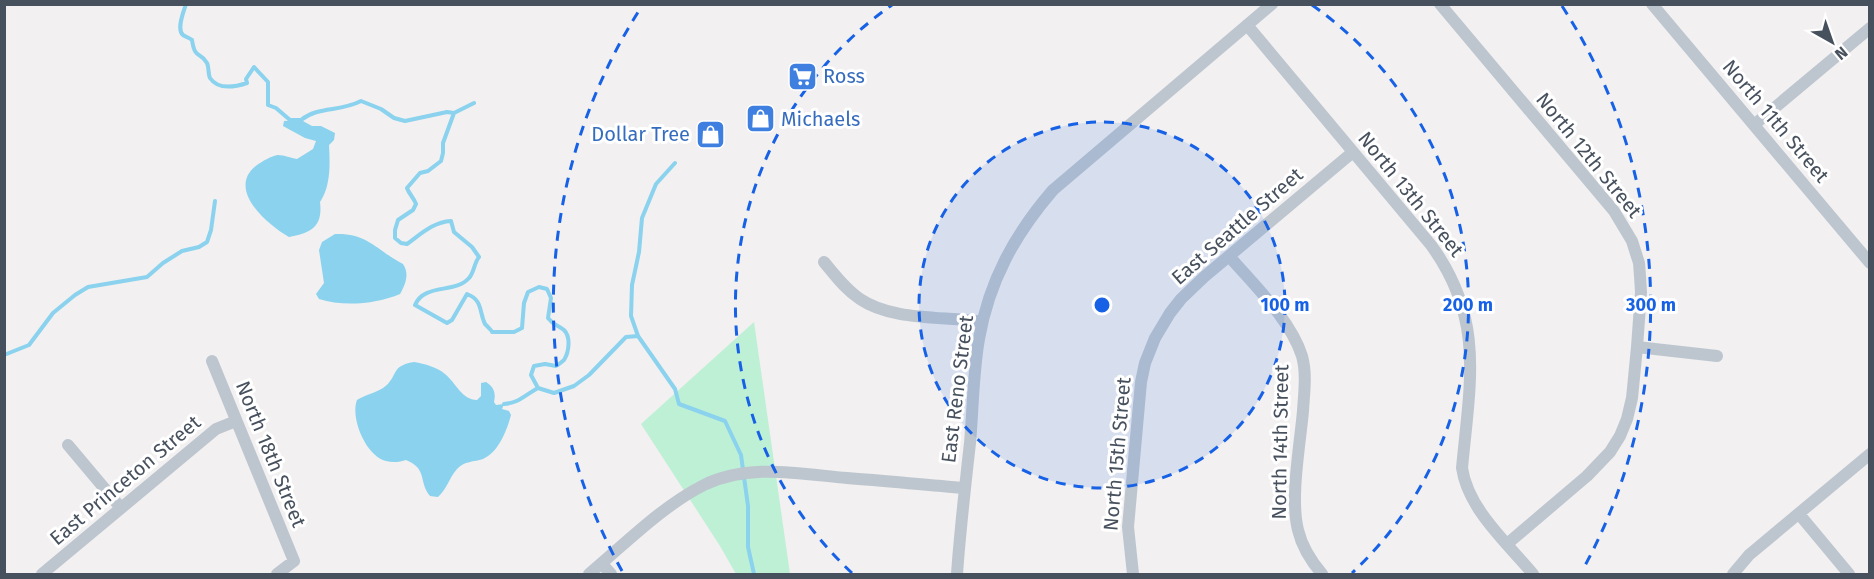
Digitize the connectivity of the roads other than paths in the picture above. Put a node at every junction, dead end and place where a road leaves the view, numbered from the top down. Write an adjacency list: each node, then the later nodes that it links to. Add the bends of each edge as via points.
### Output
1 (1272, 4): 4 (street, East Reno Street)
2 (1440, 4): 14 (street, North 12th Street, via 1614,211 1632,242 1639,263 1641,292)
3 (1652, 4): 6 (street, North 11th Street)
4 (1247, 25): 7 (street, North 13th Street); 12 (street, East Reno Street, via 1053,190 1006,256)
5 (1869, 28): 6 (street)
6 (1754, 125): 8 (street, North 11th Street)
7 (1353, 152): 9 (street, East Seattle Street); 23 (street, North 13th Street, via 1431,244 1458,292 1469,331 1471,362 1464,481 1478,510)
8 (1865, 247): 11 (street, North 11th Street)
9 (1229, 256): 13 (street, East Seattle Street, via 1181,299); 31 (street, North 14th Street, via 1281,317 1302,356 1305,380 1296,517 1308,556)
10 (824, 262): 12 (street, via 858,298 876,308)
11 (1869, 263)
12 (982, 322): 20 (street, East Reno Street)
13 (1155, 338): 30 (street, North 15th Street, via 1145,363 1138,415 1128,527)
14 (1637, 347): 15 (street); 23 (street, North 12th Street, via 1627,419 1611,452)
15 (1717, 356)
16 (212, 361): 17 (street, North 18th Street)
17 (236, 421): 21 (street, East Princeton Street, via 216,429); 26 (street, North 18th Street, via 294,561)
18 (68, 445): 21 (street)
19 (1869, 454): 22 (street)
20 (965, 488): 24 (street, East Reno Street, via 786,472 726,477 706,484 667,509); 29 (street)
21 (121, 508): 25 (street, East Princeton Street)
22 (1799, 514): 33 (street, via 1749,555); 34 (street)
23 (1507, 544): 32 (street, North 13th Street)
24 (602, 564): 27 (street, East Reno Street); 28 (street)
25 (42, 574)
26 (278, 574)
27 (589, 574)
28 (611, 574)
29 (957, 574)
30 (1133, 574)
31 (1322, 574)
32 (1533, 574)
33 (1733, 574)
34 (1849, 574)

